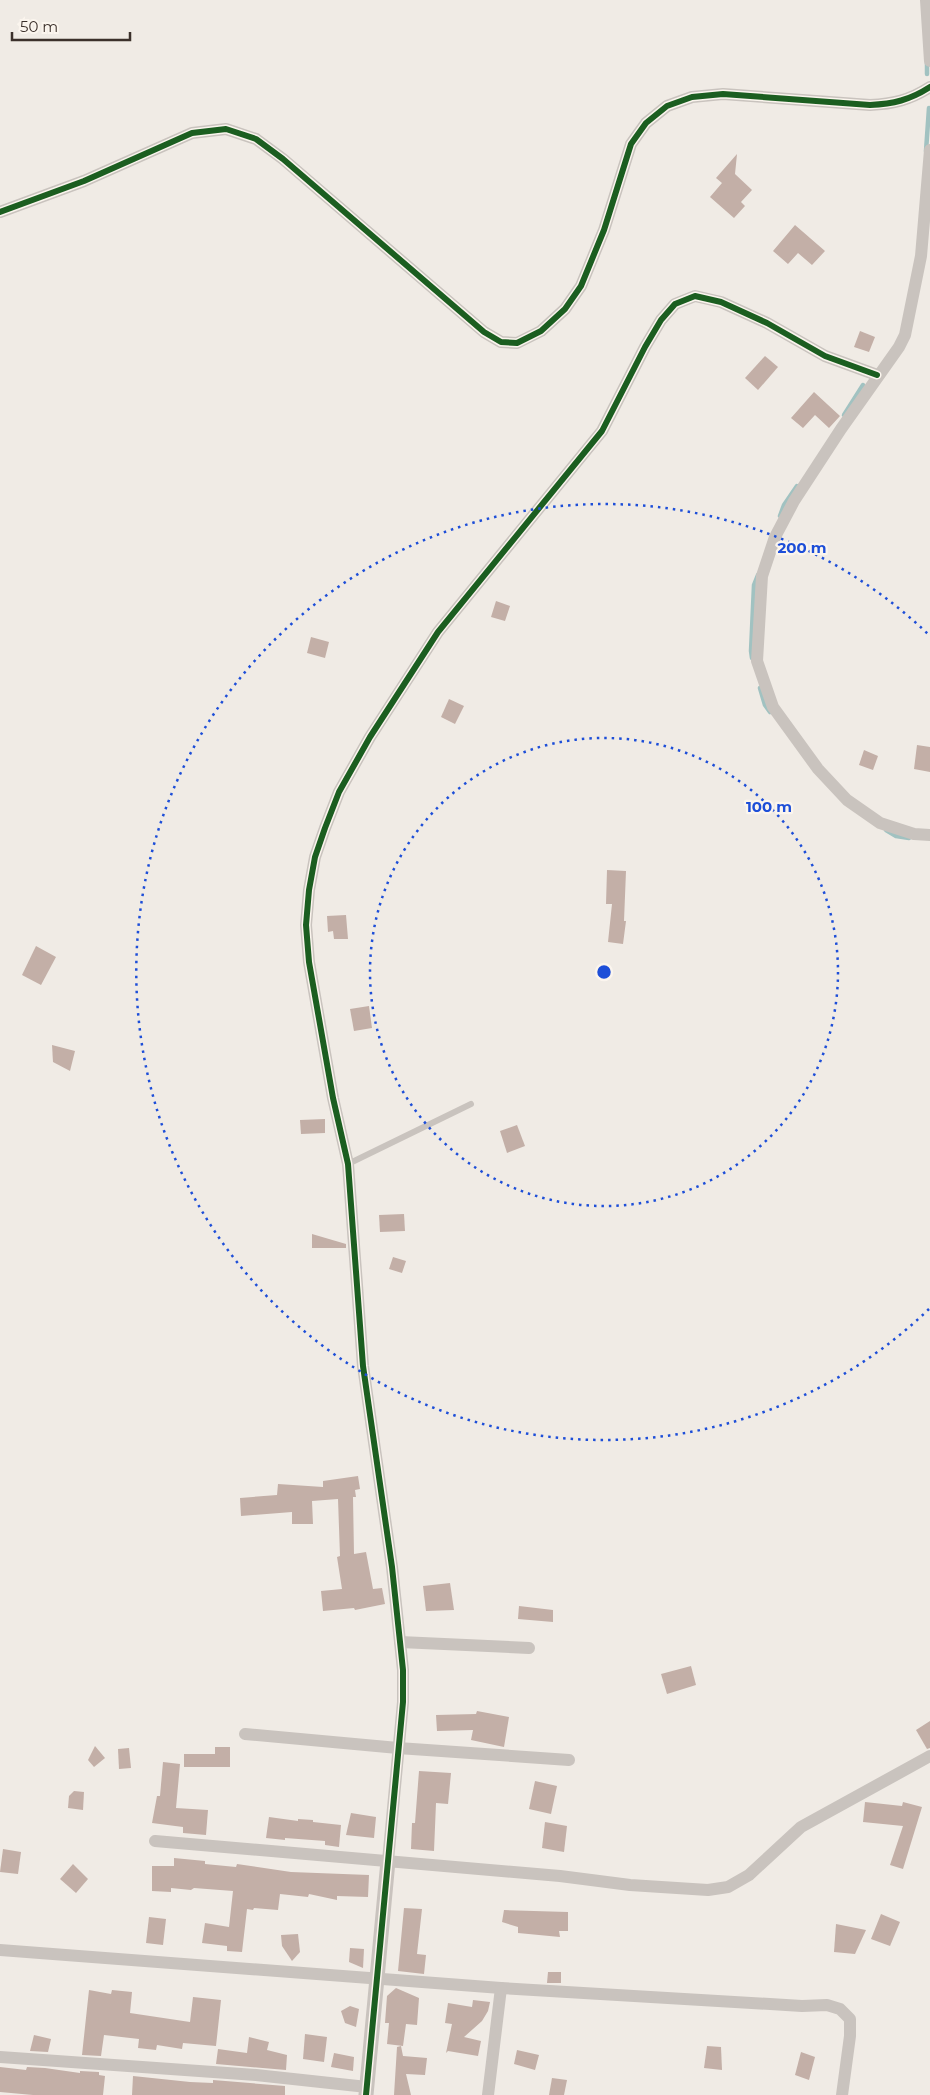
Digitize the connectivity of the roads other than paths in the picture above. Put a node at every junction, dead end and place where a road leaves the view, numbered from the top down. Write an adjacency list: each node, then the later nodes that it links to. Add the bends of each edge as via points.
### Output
1 (926, 0): 2 (street)
2 (930, 61)
3 (930, 87): 5 (street, via 904,101 888,104 723,94 692,97 667,106 646,123 631,144 604,230 581,286 565,309 541,331 517,343 501,342 484,332 283,159 256,138 226,129 192,134 84,181)
4 (930, 150): 6 (street, via 921,256 905,335)
5 (0, 212)
6 (877, 375): 7 (street, via 774,538 762,576 757,661 773,707 818,769 847,800 880,823 914,834); 9 (street, via 825,356 767,323 721,302 695,296 675,304 645,347 602,431 438,632 370,737 339,792 315,857 309,890 306,924 308,962)
7 (930, 835)
8 (471, 1104): 9 (lane)
9 (348, 1164): 10 (street, via 363,1366)
10 (400, 1642): 11 (street); 13 (street, via 403,1702)
11 (529, 1648)
12 (245, 1734): 13 (street)
13 (398, 1748): 15 (street); 17 (street)
14 (930, 1756): 17 (street, via 801,1827 749,1875 728,1887 708,1890 630,1885)
15 (569, 1760)
16 (155, 1841): 17 (street)
17 (388, 1861): 19 (street)
18 (0, 1950): 19 (street)
19 (377, 1978): 20 (street); 22 (street)
20 (501, 1988): 23 (street); 24 (street, via 802,2006 827,2004 840,2009 850,2019)
21 (0, 2057): 22 (street, via 256,2075)
22 (366, 2091)
23 (488, 2095)
24 (842, 2095)

